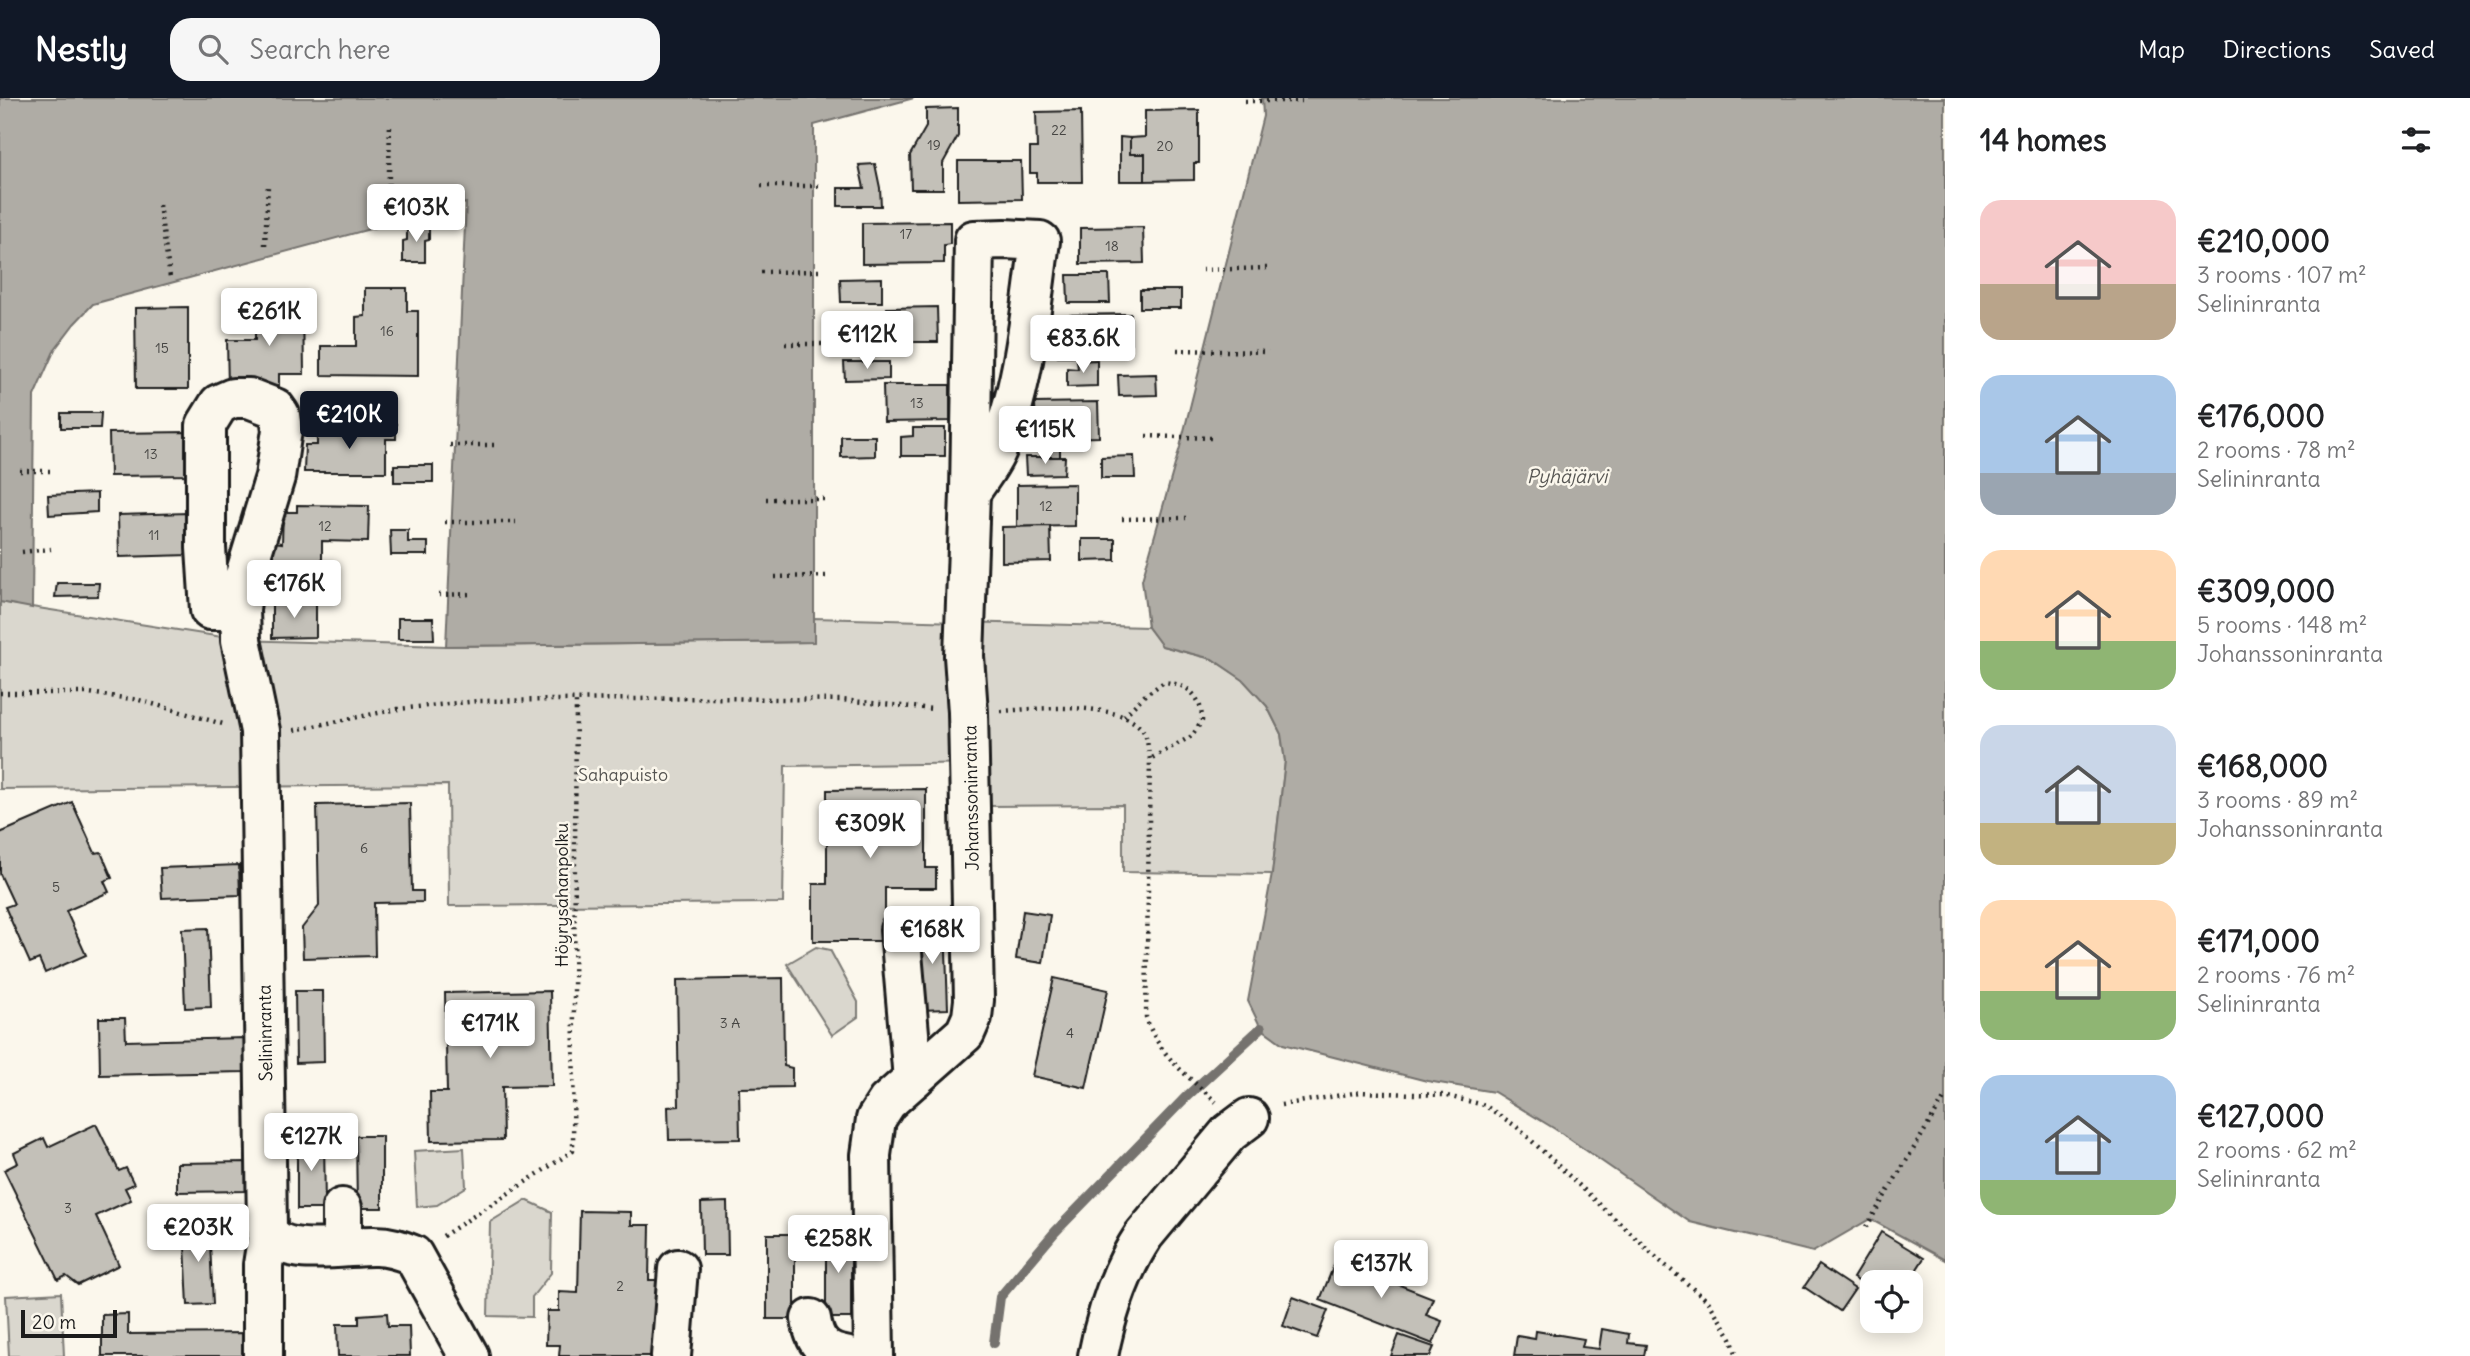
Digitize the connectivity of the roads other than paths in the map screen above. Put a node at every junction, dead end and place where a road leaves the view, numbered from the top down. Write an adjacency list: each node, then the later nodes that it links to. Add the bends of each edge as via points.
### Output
1 (970, 493): 1 (street, Johanssoninranta, via 1005,431 1026,345 1040,242 974,240); 4 (street, Johanssoninranta, via 964,656 975,981 972,1017 965,1033)
2 (240, 610): 2 (street, Selininranta, via 243,582 275,477 282,430 275,408 249,398 219,404 206,425 210,610); 7 (street, Selininranta, via 241,640 260,731)
3 (900, 930): 4 (street)
4 (913, 1079): 15 (street, Johanssoninranta, via 887,1102 873,1132)
5 (1235, 1112): 16 (street, via 1229,1133 1132,1253 1116,1290)
6 (342, 1208): 8 (street)
7 (268, 1233): 8 (street, via 276,1242 293,1248); 11 (street, Selininranta, via 263,1265)
8 (342, 1246): 12 (street, via 395,1248 413,1255)
9 (678, 1269): 13 (street)
10 (811, 1319): 14 (street, via 822,1347)
11 (263, 1356)
12 (469, 1356)
13 (671, 1356)
14 (845, 1356)
15 (874, 1356)
16 (1098, 1356)

